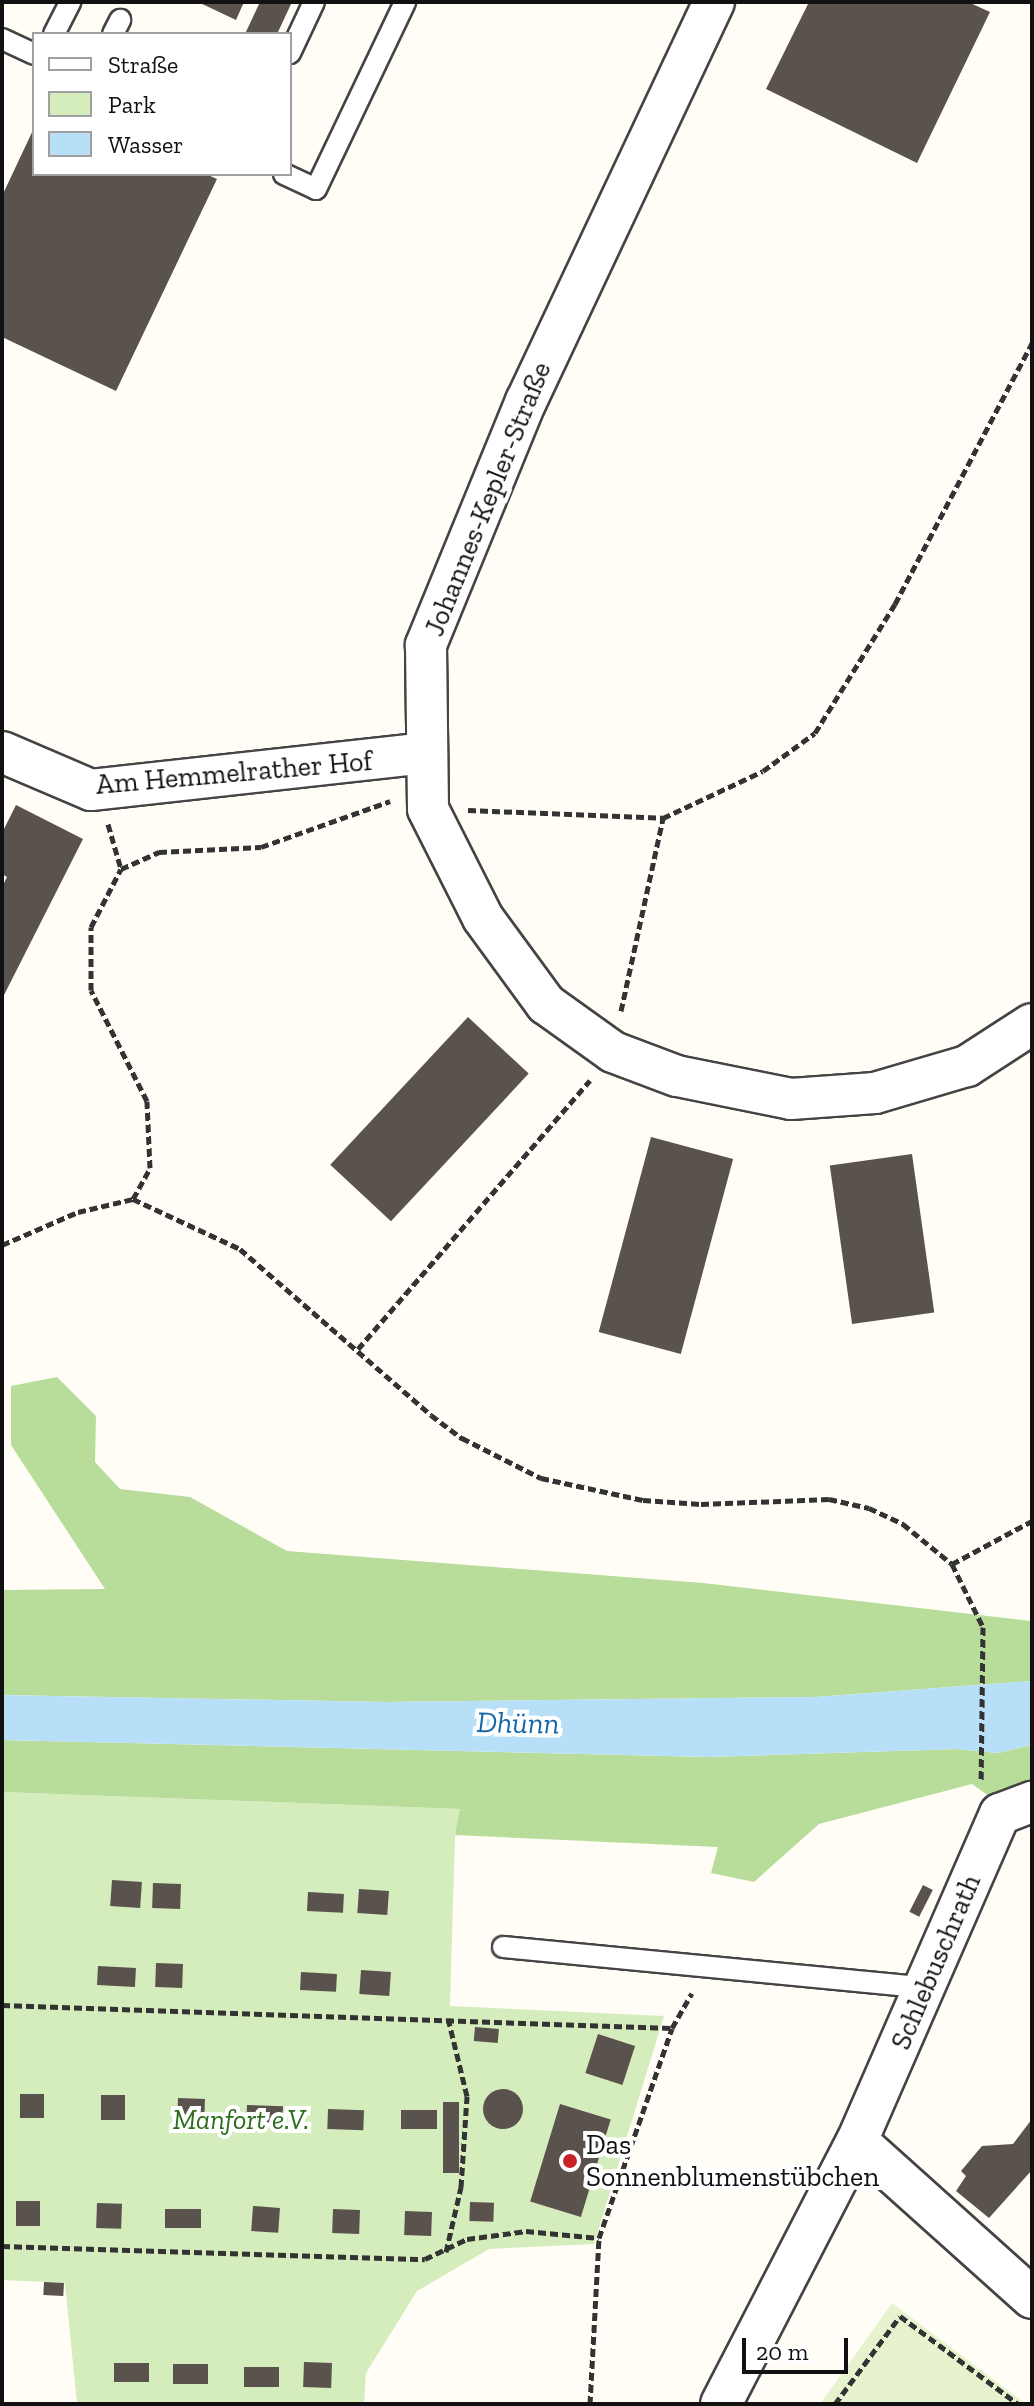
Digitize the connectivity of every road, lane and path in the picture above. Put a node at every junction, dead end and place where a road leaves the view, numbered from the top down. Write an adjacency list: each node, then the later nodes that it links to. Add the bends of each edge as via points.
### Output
1 (70, 2): 5 (lane)
2 (314, 2): 7 (lane)
3 (405, 2): 9 (lane, via 316,189)
4 (714, 2): 12 (street, Johannes-Kepler-Straße, via 526,401 426,645)
5 (55, 32)
6 (2, 39): 8 (lane)
7 (292, 49)
8 (32, 53)
9 (288, 176)
10 (1032, 343): 13 (path, via 895,604 815,733 763,771)
11 (2, 752): 12 (street, Am Hemmelrather Hof, via 91,790)
12 (426, 783): 13 (path); 15 (street, Johannes-Kepler-Straße, via 483,918 546,1004); 16 (path, via 261,847 159,852 121,869 91,927 91,990 147,1101 150,1168)
13 (663, 818): 15 (path)
14 (1032, 1024): 15 (street, Johannes-Kepler-Straße, via 967,1066 875,1093 791,1099 677,1076)
15 (613, 1052): 18 (path)
16 (133, 1199): 17 (path, via 78,1212); 18 (path, via 240,1249)
17 (2, 1245)
18 (358, 1349): 20 (path, via 462,1438 541,1478 658,1501 829,1499 869,1508 903,1524)
19 (1032, 1521): 20 (path)
20 (952, 1564): 21 (path, via 983,1627)
21 (984, 1774)
22 (1032, 1802): 25 (street, Schlebuschrath, via 1000,1814)
23 (503, 1947): 24 (lane)
24 (705, 1967): 25 (lane); 28 (path)
25 (927, 1988): 29 (street, Schlebuschrath)
26 (2, 2005): 27 (path)
27 (448, 2018): 28 (path); 32 (path, via 467,2096 467,2127 461,2187)
28 (672, 2028): 30 (path)
29 (857, 2141): 33 (street); 35 (street, Schlebuschrath)
30 (599, 2238): 32 (path, via 526,2231 467,2239); 34 (path)
31 (2, 2246): 32 (path, via 425,2259)
32 (446, 2252)
33 (1032, 2298)
34 (590, 2404)
35 (721, 2404)
36 (835, 2404): 37 (path, via 900,2316)
37 (1018, 2404)

